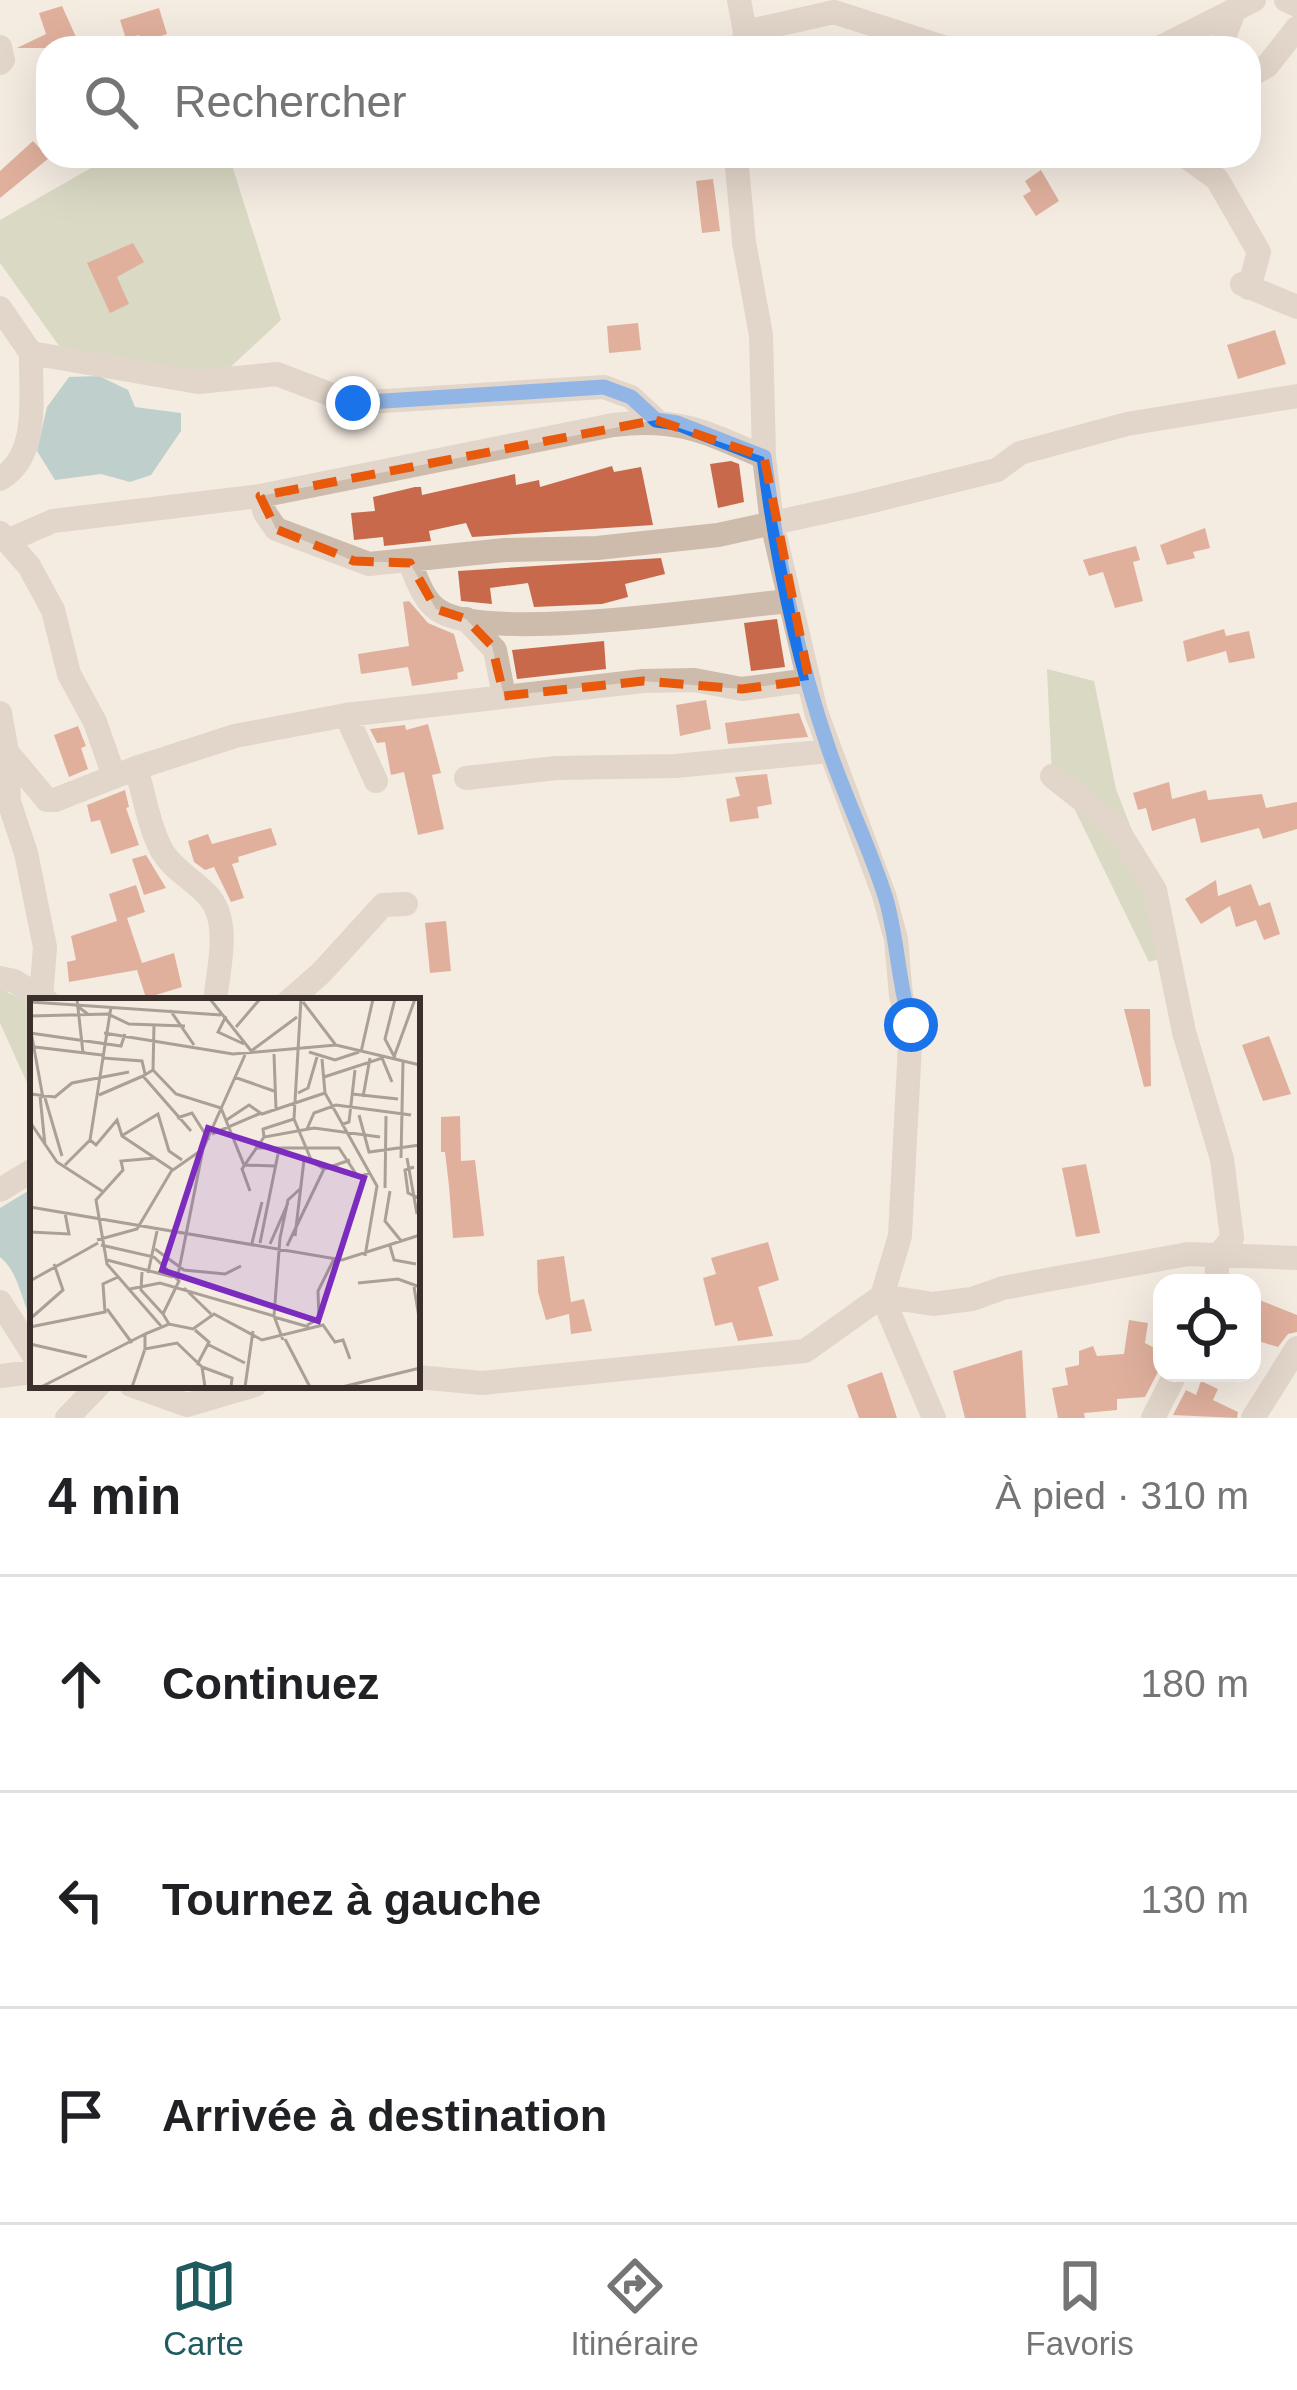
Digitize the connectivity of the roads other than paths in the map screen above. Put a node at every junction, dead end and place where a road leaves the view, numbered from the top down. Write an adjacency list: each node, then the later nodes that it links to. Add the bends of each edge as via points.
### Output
1 (739, 0): 6 (street)
2 (1286, 0): 3 (street)
3 (1297, 5)
4 (1244, 6): 9 (street); 10 (street)
5 (1297, 28): 13 (street)
6 (744, 36)
7 (757, 36): 8 (street, via 834,12)
8 (909, 36)
9 (1183, 36)
10 (1227, 36)
11 (0, 47): 12 (street)
12 (0, 63)
13 (1261, 69)
14 (737, 168): 21 (street, via 760,335)
15 (1202, 168): 16 (street, via 1217,179 1259,252 1246,286)
16 (1297, 307)
17 (0, 308): 18 (street)
18 (31, 353): 20 (street, via 198,382 277,374 353,403 593,386 631,397); 22 (street, via 28,446)
19 (1297, 396): 24 (street, via 1127,424 1020,453 997,470)
20 (656, 420): 21 (street); 23 (street)
21 (764, 457): 24 (street)
22 (0, 479)
23 (260, 496): 25 (street, via 53,521); 26 (street, via 276,529 354,561)
24 (772, 523): 26 (street); 27 (street)
25 (4, 537): 35 (street, via 53,610 69,674)
26 (410, 563): 28 (street, via 436,609)
27 (789, 601): 28 (street, via 564,624); 29 (street)
28 (466, 620): 30 (street, via 495,650)
29 (809, 680): 30 (street, via 742,688 643,681); 33 (street)
30 (504, 695): 32 (street)
31 (0, 713): 34 (street)
32 (346, 715): 35 (street, via 235,736); 38 (street)
33 (829, 751): 37 (street); 51 (street, via 884,895 911,1025 900,1236)
34 (8, 752): 35 (street, via 47,800); 39 (street)
35 (125, 772): 44 (street, via 160,847 218,912)
36 (1052, 776): 48 (street, via 1116,827 1155,890 1184,1032 1222,1159 1232,1238)
37 (466, 778)
38 (376, 782)
39 (8, 835): 43 (street, via 26,854 45,947)
40 (406, 904): 45 (street, via 383,905)
41 (0, 978): 42 (street)
42 (42, 998)
43 (44, 998)
44 (215, 998)
45 (292, 998)
46 (30, 1172): 47 (street)
47 (0, 1190)
48 (1218, 1256): 49 (street); 50 (street); 51 (street, via 1143,1260 933,1304)
49 (1297, 1258)
50 (1217, 1274)
51 (882, 1296): 57 (street, via 805,1351 482,1383); 64 (street)
52 (0, 1302): 54 (street)
53 (1297, 1348): 66 (street)
54 (30, 1349)
55 (30, 1372): 56 (street)
56 (0, 1376)
57 (420, 1377)
58 (1171, 1382): 65 (street)
59 (96, 1388): 63 (street)
60 (138, 1388): 62 (street)
61 (248, 1388): 62 (street)
62 (194, 1412)
63 (68, 1418)
64 (934, 1418)
65 (1153, 1418)
66 (1253, 1418)

